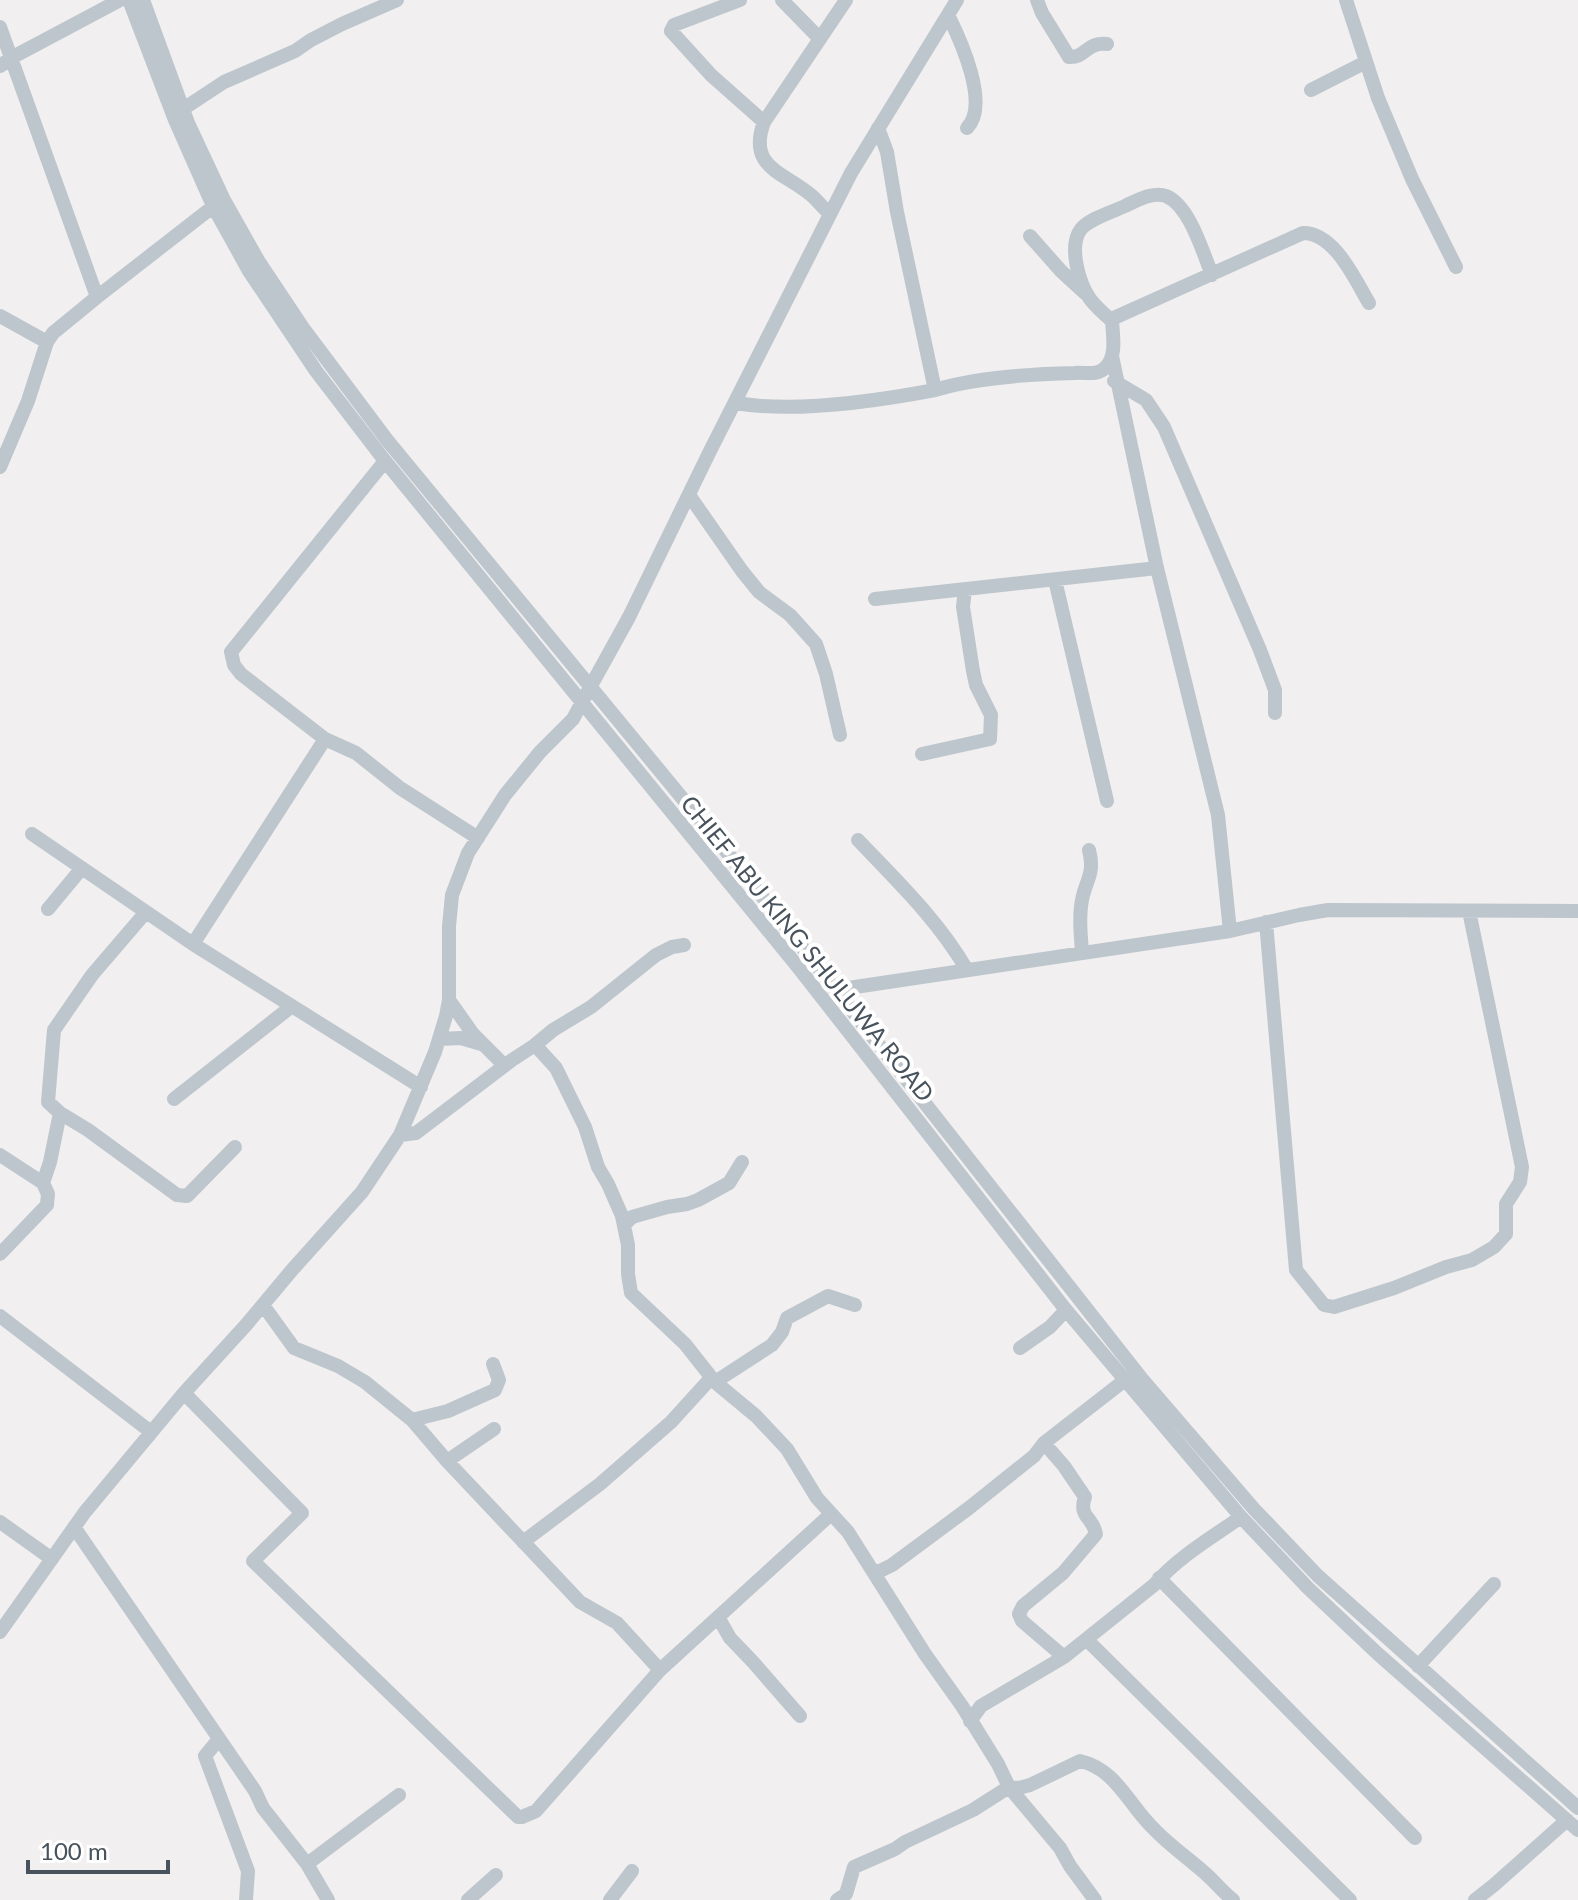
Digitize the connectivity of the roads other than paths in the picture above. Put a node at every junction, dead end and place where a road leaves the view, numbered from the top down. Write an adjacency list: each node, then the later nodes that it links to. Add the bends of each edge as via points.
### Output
1 (120, 0): 15 (street)
2 (129, 0): 22 (street, CHIEF ABU KING SHULUWA ROAD, via 175,120)
3 (143, 0): 18 (street)
4 (397, 0): 18 (street, via 224,82)
5 (740, 0): 19 (street, via 674,25 671,31)
6 (782, 0): 13 (street)
7 (846, 0): 13 (street)
8 (957, 0): 11 (street)
9 (1037, 0): 14 (street, via 1069,57 1094,44)
10 (1346, 0): 16 (street)
11 (948, 15): 20 (street); 21 (street, via 976,90 975,114)
12 (0, 27): 15 (street)
13 (820, 39): 19 (street)
14 (1107, 44)
15 (6, 62): 28 (street)
16 (1366, 62): 17 (street); 25 (street, via 1412,179)
17 (1311, 90)
18 (183, 109): 22 (street)
19 (764, 122): 23 (street, via 759,141 769,165)
20 (878, 128): 23 (street); 36 (street)
21 (967, 128)
22 (218, 203): 28 (street); 38 (street, CHIEF ABU KING SHULUWA ROAD, via 249,271); 45 (street, via 362,409)
23 (830, 214): 37 (street)
24 (1030, 236): 27 (street)
25 (1456, 267)
26 (1212, 275): 27 (street, via 1185,215 1167,197 1154,195 1082,228 1076,261); 29 (street, via 1309,233 1338,254); 31 (street)
27 (1088, 296): 31 (street)
28 (97, 297): 32 (street)
29 (1369, 303)
30 (0, 316): 32 (street)
31 (1112, 321): 33 (street)
32 (47, 342): 39 (street)
33 (1112, 356): 34 (street); 35 (street)
34 (1095, 373): 35 (street); 36 (street, via 1024,376)
35 (1117, 383): 41 (street); 47 (street, via 1146,400 1164,427 1260,650 1275,690)
36 (935, 390): 37 (street, via 836,404)
37 (736, 403): 40 (street)
38 (385, 461): 46 (street, CHIEF ABU KING SHULUWA ROAD); 49 (street, via 231,652 241,674)
39 (0, 467)
40 (689, 495): 45 (street); 48 (street, via 759,592 816,644)
41 (1157, 568): 42 (street); 62 (street, via 1218,815)
42 (1055, 580): 43 (street); 51 (street)
43 (965, 589): 44 (street); 50 (street, via 973,671 991,715 990,739)
44 (875, 599)
45 (590, 687): 46 (street); 67 (street)
46 (582, 702): 53 (street, via 505,795); 84 (street, CHIEF ABU KING SHULUWA ROAD)
47 (1275, 713)
48 (840, 735)
49 (325, 739): 53 (street, via 356,753); 63 (street)
50 (922, 754)
51 (1107, 801)
52 (32, 834): 56 (street)
53 (478, 838): 68 (street, via 452,895)
54 (858, 840): 66 (street, via 917,901)
55 (1089, 850): 65 (street, via 1092,867 1082,896)
56 (82, 868): 57 (street); 60 (street)
57 (48, 909)
58 (1469, 911): 59 (street); 61 (street, via 1328,910); 61 (street, via 1522,1167 1520,1182 1506,1204 1506,1234 1472,1260 1334,1307 1324,1305 1296,1270)
59 (1578, 911)
60 (146, 912): 63 (street); 78 (street, via 54,1030 48,1102)
61 (1266, 922): 62 (street)
62 (1230, 931): 65 (street)
63 (193, 944): 69 (street)
64 (684, 945): 70 (street, via 656,955)
65 (1082, 952): 66 (street)
66 (967, 970): 67 (street)
67 (835, 990): 81 (street)
68 (449, 1000): 71 (street); 72 (street)
69 (292, 1006): 76 (street); 77 (street)
70 (553, 1030): 73 (street); 75 (street)
71 (439, 1039): 72 (street); 76 (street)
72 (482, 1044): 74 (street)
73 (535, 1045): 74 (street); 75 (street)
74 (504, 1065): 79 (street, via 416,1133)
75 (556, 1068): 86 (street)
76 (421, 1087): 79 (street)
77 (174, 1099)
78 (60, 1113): 80 (street, via 177,1195 187,1196); 85 (street)
79 (400, 1135): 88 (street, via 362,1192)
80 (235, 1147)
81 (964, 1153): 84 (street); 114 (street, via 1136,1371 1254,1509)
82 (0, 1155): 85 (street)
83 (742, 1162): 86 (street, via 729,1183 698,1200)
84 (951, 1162): 90 (street, CHIEF ABU KING SHULUWA ROAD)
85 (43, 1183): 87 (street, via 47,1205)
86 (625, 1218): 94 (street, via 631,1293 685,1344)
87 (0, 1254)
88 (263, 1305): 96 (street); 97 (street, via 294,1348 365,1382)
89 (855, 1305): 94 (street, via 828,1296 794,1313 772,1345)
90 (1066, 1310): 92 (street); 95 (street, CHIEF ABU KING SHULUWA ROAD)
91 (0, 1316): 99 (street)
92 (1020, 1348)
93 (493, 1364): 97 (street, via 499,1380 495,1390)
94 (713, 1380): 102 (street, via 787,1449); 106 (street, via 600,1484)
95 (1125, 1380): 100 (street); 103 (street, CHIEF ABU KING SHULUWA ROAD)
96 (184, 1393): 99 (street); 118 (street, via 302,1513 253,1561 518,1817 536,1811)
97 (412, 1420): 101 (street)
98 (494, 1429): 101 (street)
99 (151, 1432): 105 (street)
100 (1044, 1443): 108 (street, via 969,1508 892,1565); 116 (street, via 1085,1497 1083,1513 1096,1534 1019,1614)
101 (447, 1461): 106 (street)
102 (831, 1514): 108 (street); 111 (street)
103 (1241, 1517): 109 (street); 115 (street, CHIEF ABU KING SHULUWA ROAD)
104 (0, 1522): 107 (street)
105 (74, 1527): 107 (street); 123 (street)
106 (523, 1542): 118 (street, via 580,1602 617,1623)
107 (52, 1559): 112 (street)
108 (873, 1571): 119 (street)
109 (1159, 1578): 113 (street); 128 (street)
110 (1494, 1584): 117 (street)
111 (718, 1617): 118 (street); 121 (street, via 730,1638)
112 (0, 1632)
113 (1087, 1640): 116 (street); 139 (street)
114 (1391, 1641): 115 (street); 117 (street)
115 (1378, 1654): 127 (street, CHIEF ABU KING SHULUWA ROAD)
116 (1064, 1657): 120 (street)
117 (1418, 1666): 126 (street)
118 (660, 1670)
119 (962, 1706): 120 (street); 122 (street)
120 (981, 1706): 122 (street)
121 (800, 1716)
122 (970, 1721): 124 (street)
123 (219, 1739): 129 (street); 132 (street, via 205,1756 248,1871)
124 (1009, 1787): 136 (street, via 854,1867 846,1894); 137 (street); 138 (street, via 1030,1785 1080,1761 1097,1765 1151,1827)
125 (399, 1795): 129 (street)
126 (1578, 1808)
127 (1572, 1825): 140 (street)
128 (1415, 1838)
129 (307, 1864): 133 (street)
130 (632, 1871): 135 (street)
131 (496, 1875): 134 (street)
132 (246, 1900)
133 (328, 1900)
134 (468, 1900)
135 (610, 1900)
136 (837, 1900)
137 (1095, 1900)
138 (1233, 1900)
139 (1350, 1900)
140 (1475, 1900)

